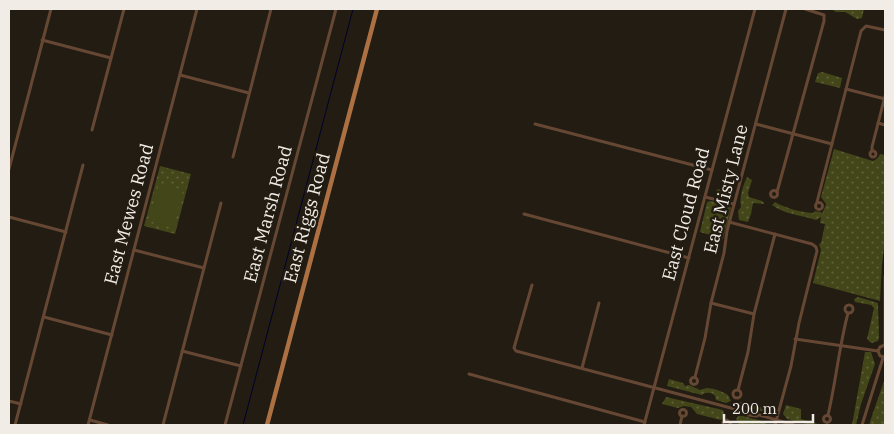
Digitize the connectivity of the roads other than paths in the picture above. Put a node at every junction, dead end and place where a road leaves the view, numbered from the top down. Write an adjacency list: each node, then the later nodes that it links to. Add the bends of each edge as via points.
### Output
1 (51, 9): 11 (street)
2 (124, 9): 12 (street)
3 (197, 9): 13 (street, East Mewes Road)
4 (271, 9): 15 (street)
5 (336, 9): 56 (street, East Marsh Road)
6 (377, 9): 74 (main road, East Riggs Road)
7 (755, 9): 28 (street, East Cloud Road)
8 (786, 9): 19 (street, East Misty Lane)
9 (805, 9): 22 (street, via 824,15 824,21)
10 (885, 30): 14 (street, via 866,26 861,31)
11 (42, 40): 12 (street); 27 (street)
12 (111, 58): 21 (street)
13 (180, 75): 15 (street); 39 (street, East Mewes Road)
14 (846, 89): 16 (street); 23 (street)
15 (250, 93): 25 (street)
16 (885, 98): 17 (street)
17 (878, 123): 20 (street); 24 (street)
18 (535, 124): 28 (street)
19 (756, 124): 22 (street); 33 (street, East Misty Lane)
20 (885, 126)
21 (92, 130)
22 (793, 134): 23 (street); 29 (street)
23 (832, 144): 31 (street)
24 (872, 150)
25 (233, 157)
26 (83, 164): 37 (street)
27 (9, 169)
28 (712, 170): 30 (street, East Cloud Road)
29 (777, 192)
30 (705, 197): 33 (street); 40 (street, East Cloud Road)
31 (817, 202)
32 (221, 203): 41 (street)
33 (734, 204): 36 (street, East Misty Lane)
34 (524, 214): 40 (street)
35 (9, 217): 37 (street)
36 (730, 222): 38 (street); 45 (street, East Misty Lane)
37 (66, 232): 48 (street)
38 (775, 234): 47 (street); 50 (street, via 816,247 817,252)
39 (134, 250): 41 (street); 49 (street, East Mewes Road)
40 (689, 258): 60 (street, East Cloud Road)
41 (204, 268): 53 (street)
42 (885, 276): 52 (street)
43 (532, 285): 57 (street, via 514,348)
44 (599, 302): 57 (street)
45 (711, 303): 47 (street); 59 (street, East Misty Lane)
46 (848, 313): 51 (street)
47 (754, 314): 61 (street)
48 (44, 317): 49 (street); 63 (street)
49 (112, 335): 66 (street, East Mewes Road)
50 (795, 339): 51 (street); 68 (street)
51 (840, 345): 54 (street); 64 (street)
52 (885, 345): 54 (street)
53 (182, 350): 56 (street); 72 (street)
54 (878, 351): 55 (street)
55 (884, 357): 79 (street)
56 (242, 366): 73 (street, East Marsh Road)
57 (582, 368): 60 (street)
58 (469, 374): 67 (street)
59 (695, 377)
60 (654, 388): 67 (street, East Cloud Road); 68 (street)
61 (738, 390)
62 (9, 401): 63 (street)
63 (21, 404): 69 (street)
64 (828, 415)
65 (682, 416): 75 (street)
66 (90, 420): 70 (street, East Mewes Road); 71 (street)
67 (645, 423)
68 (776, 423): 78 (street)
69 (16, 425)
70 (88, 425)
71 (108, 425)
72 (163, 425)
73 (226, 425)
74 (267, 425)
75 (680, 425)
76 (723, 425): 77 (street, via 727,420)
77 (730, 425)
78 (794, 425)
79 (862, 425)

